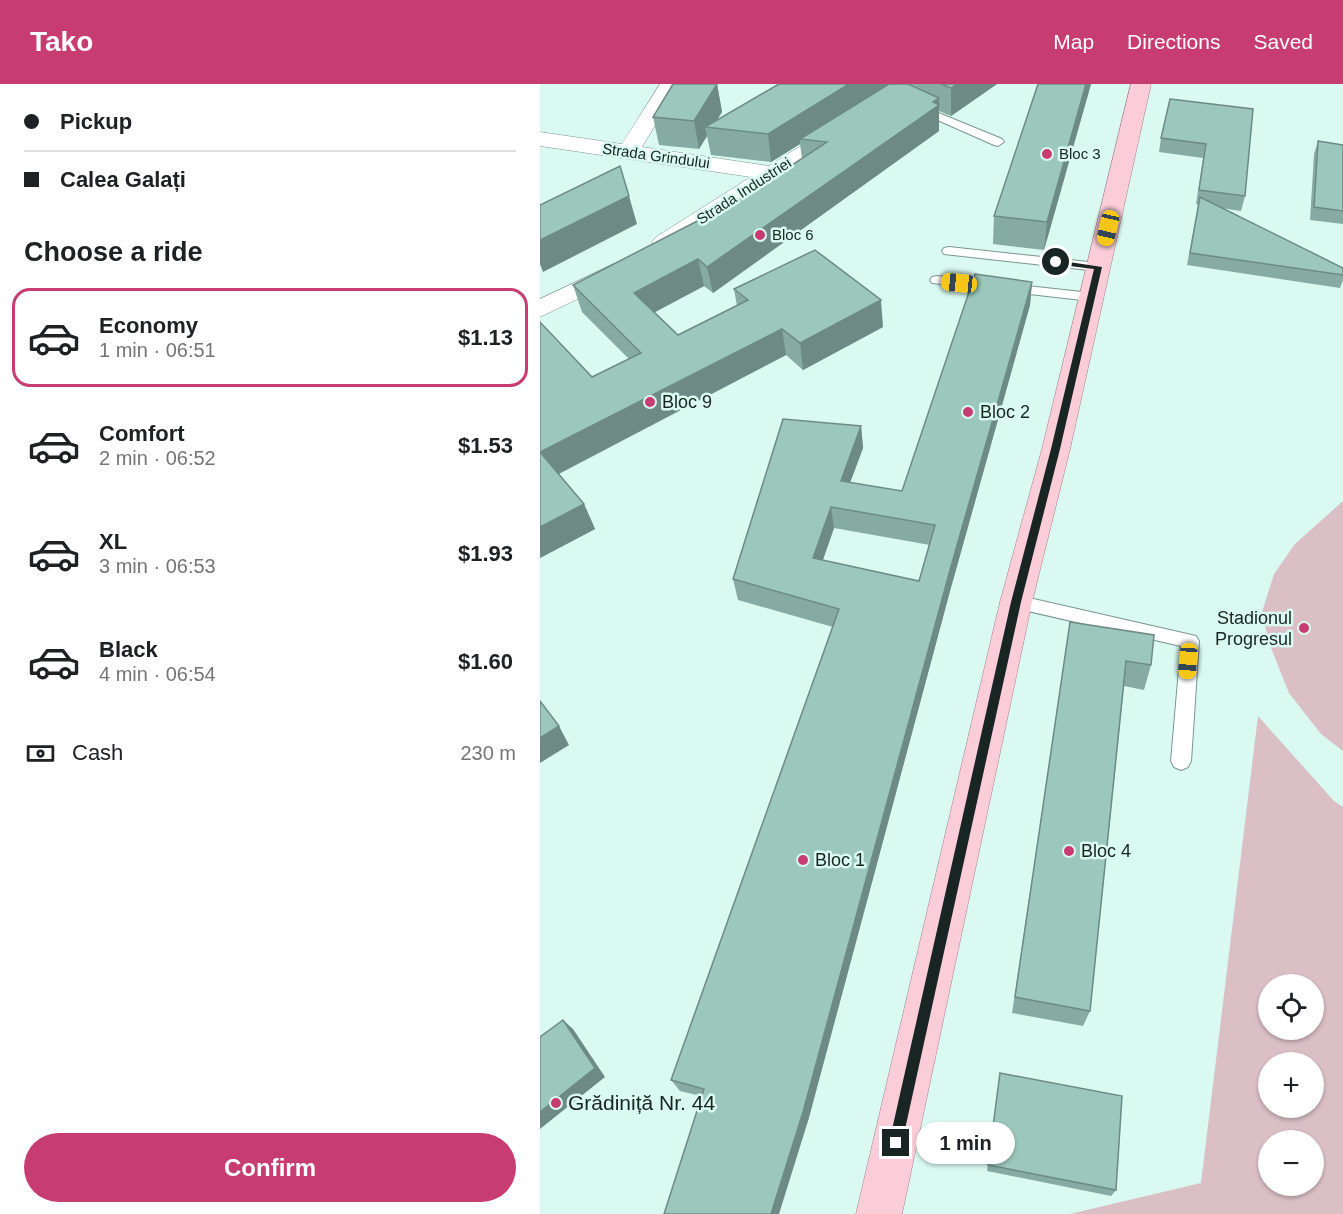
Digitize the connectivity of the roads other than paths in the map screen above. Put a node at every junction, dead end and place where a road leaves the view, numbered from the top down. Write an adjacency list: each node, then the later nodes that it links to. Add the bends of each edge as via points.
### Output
1 (670, 84): 7 (street)
2 (913, 84): 4 (street, Strada Industriei)
3 (1141, 84): 11 (main road)
4 (893, 97): 6 (lane); 8 (street, Strada Industriei)
5 (540, 140): 7 (street, Strada Grindului)
6 (998, 142)
7 (629, 151): 8 (street, Strada Grindului)
8 (771, 173): 12 (street, Strada Industriei, via 638,258)
9 (949, 250): 11 (lane)
10 (937, 280): 11 (lane)
11 (1095, 282): 13 (main road)
12 (540, 309)
13 (1016, 602): 14 (lane, via 1190,641); 15 (main road)
14 (1181, 761)
15 (879, 1214)

